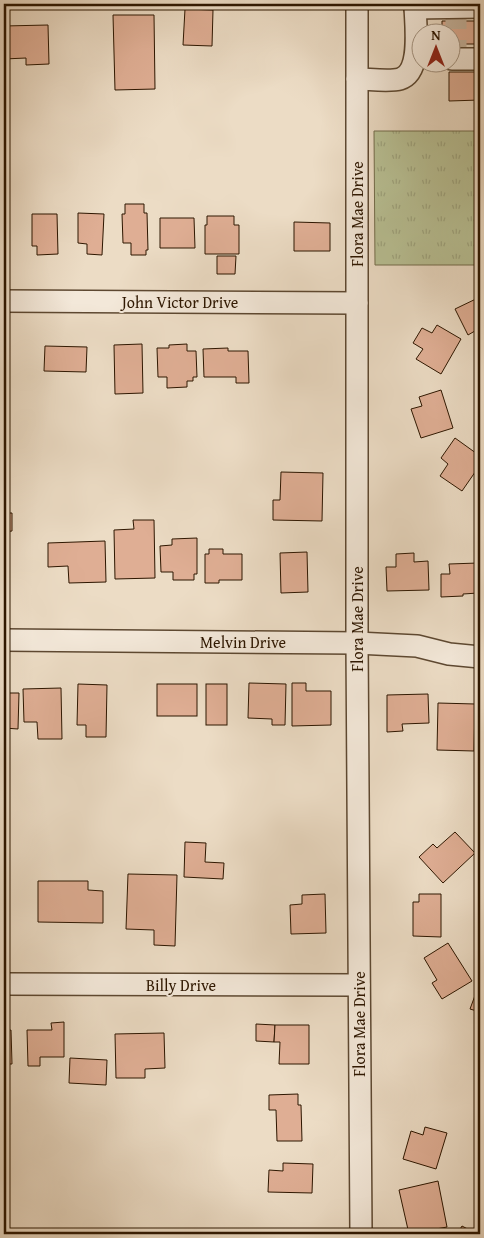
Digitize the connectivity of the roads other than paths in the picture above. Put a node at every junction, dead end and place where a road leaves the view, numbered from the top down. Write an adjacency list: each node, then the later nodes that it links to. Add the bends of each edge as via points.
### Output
1 (357, 4): 8 (street, Flora Mae Drive)
2 (415, 6): 3 (street, via 446,15); 4 (street)
3 (480, 7)
4 (416, 22)
5 (480, 59): 6 (street)
6 (462, 60)
7 (412, 69): 8 (street, via 399,79)
8 (357, 79): 10 (street, Flora Mae Drive)
9 (4, 301): 10 (street, John Victor Drive)
10 (357, 303): 12 (street, Flora Mae Drive)
11 (4, 640): 12 (street, Melvin Drive)
12 (357, 643): 13 (street, Melvin Drive, via 417,646); 15 (street, Flora Mae Drive)
13 (480, 657)
14 (4, 984): 15 (street, Billy Drive)
15 (359, 985): 16 (street, Flora Mae Drive)
16 (361, 1234)

